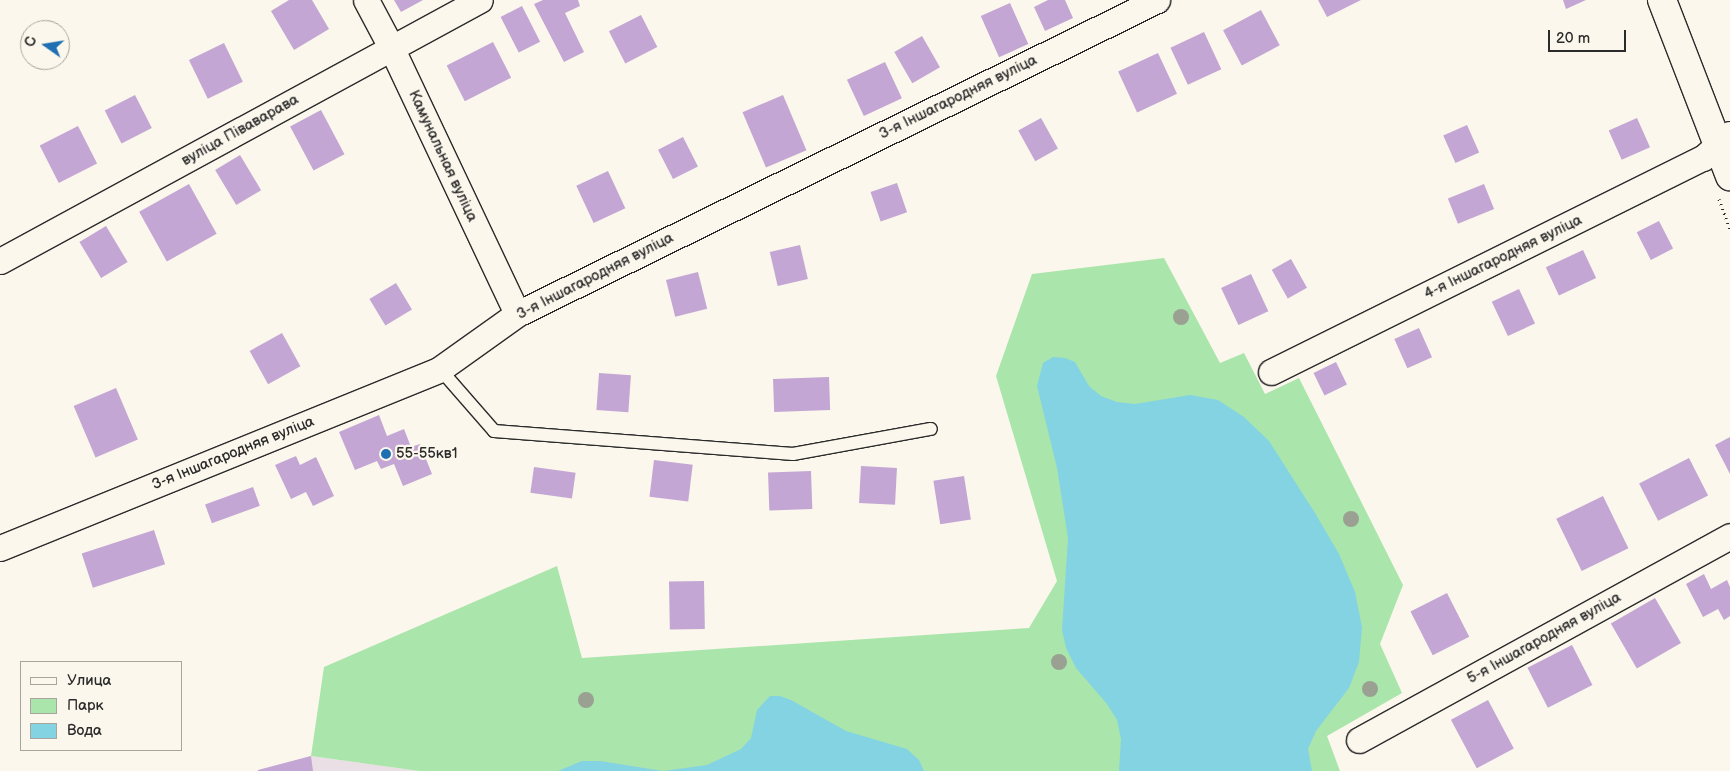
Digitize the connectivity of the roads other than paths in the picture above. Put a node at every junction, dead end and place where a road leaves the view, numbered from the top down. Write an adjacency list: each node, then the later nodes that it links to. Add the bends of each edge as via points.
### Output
1 (366, 0): 5 (street, Камунальная вуліца)
2 (480, 0): 5 (street, вуліца Піваварава)
3 (1157, 0): 9 (street, 3-я Іншагародняя вуліца)
4 (1662, 0): 6 (street)
5 (391, 47): 8 (street, вуліца Піваварава); 9 (street, Камунальная вуліца)
6 (1724, 139): 7 (street); 11 (street, 4-я Іншагародняя вуліца, via 1703,158)
7 (1730, 176)
8 (0, 261)
9 (517, 314): 10 (street, 3-я Іншагародняя вуліца)
10 (440, 369): 12 (lane, via 494,431 793,454); 14 (street, 3-я Іншагародняя вуліца)
11 (1271, 372)
12 (931, 428)
13 (1730, 536): 15 (street, 5-я Іншагародняя вуліца)
14 (0, 548)
15 (1359, 740)

